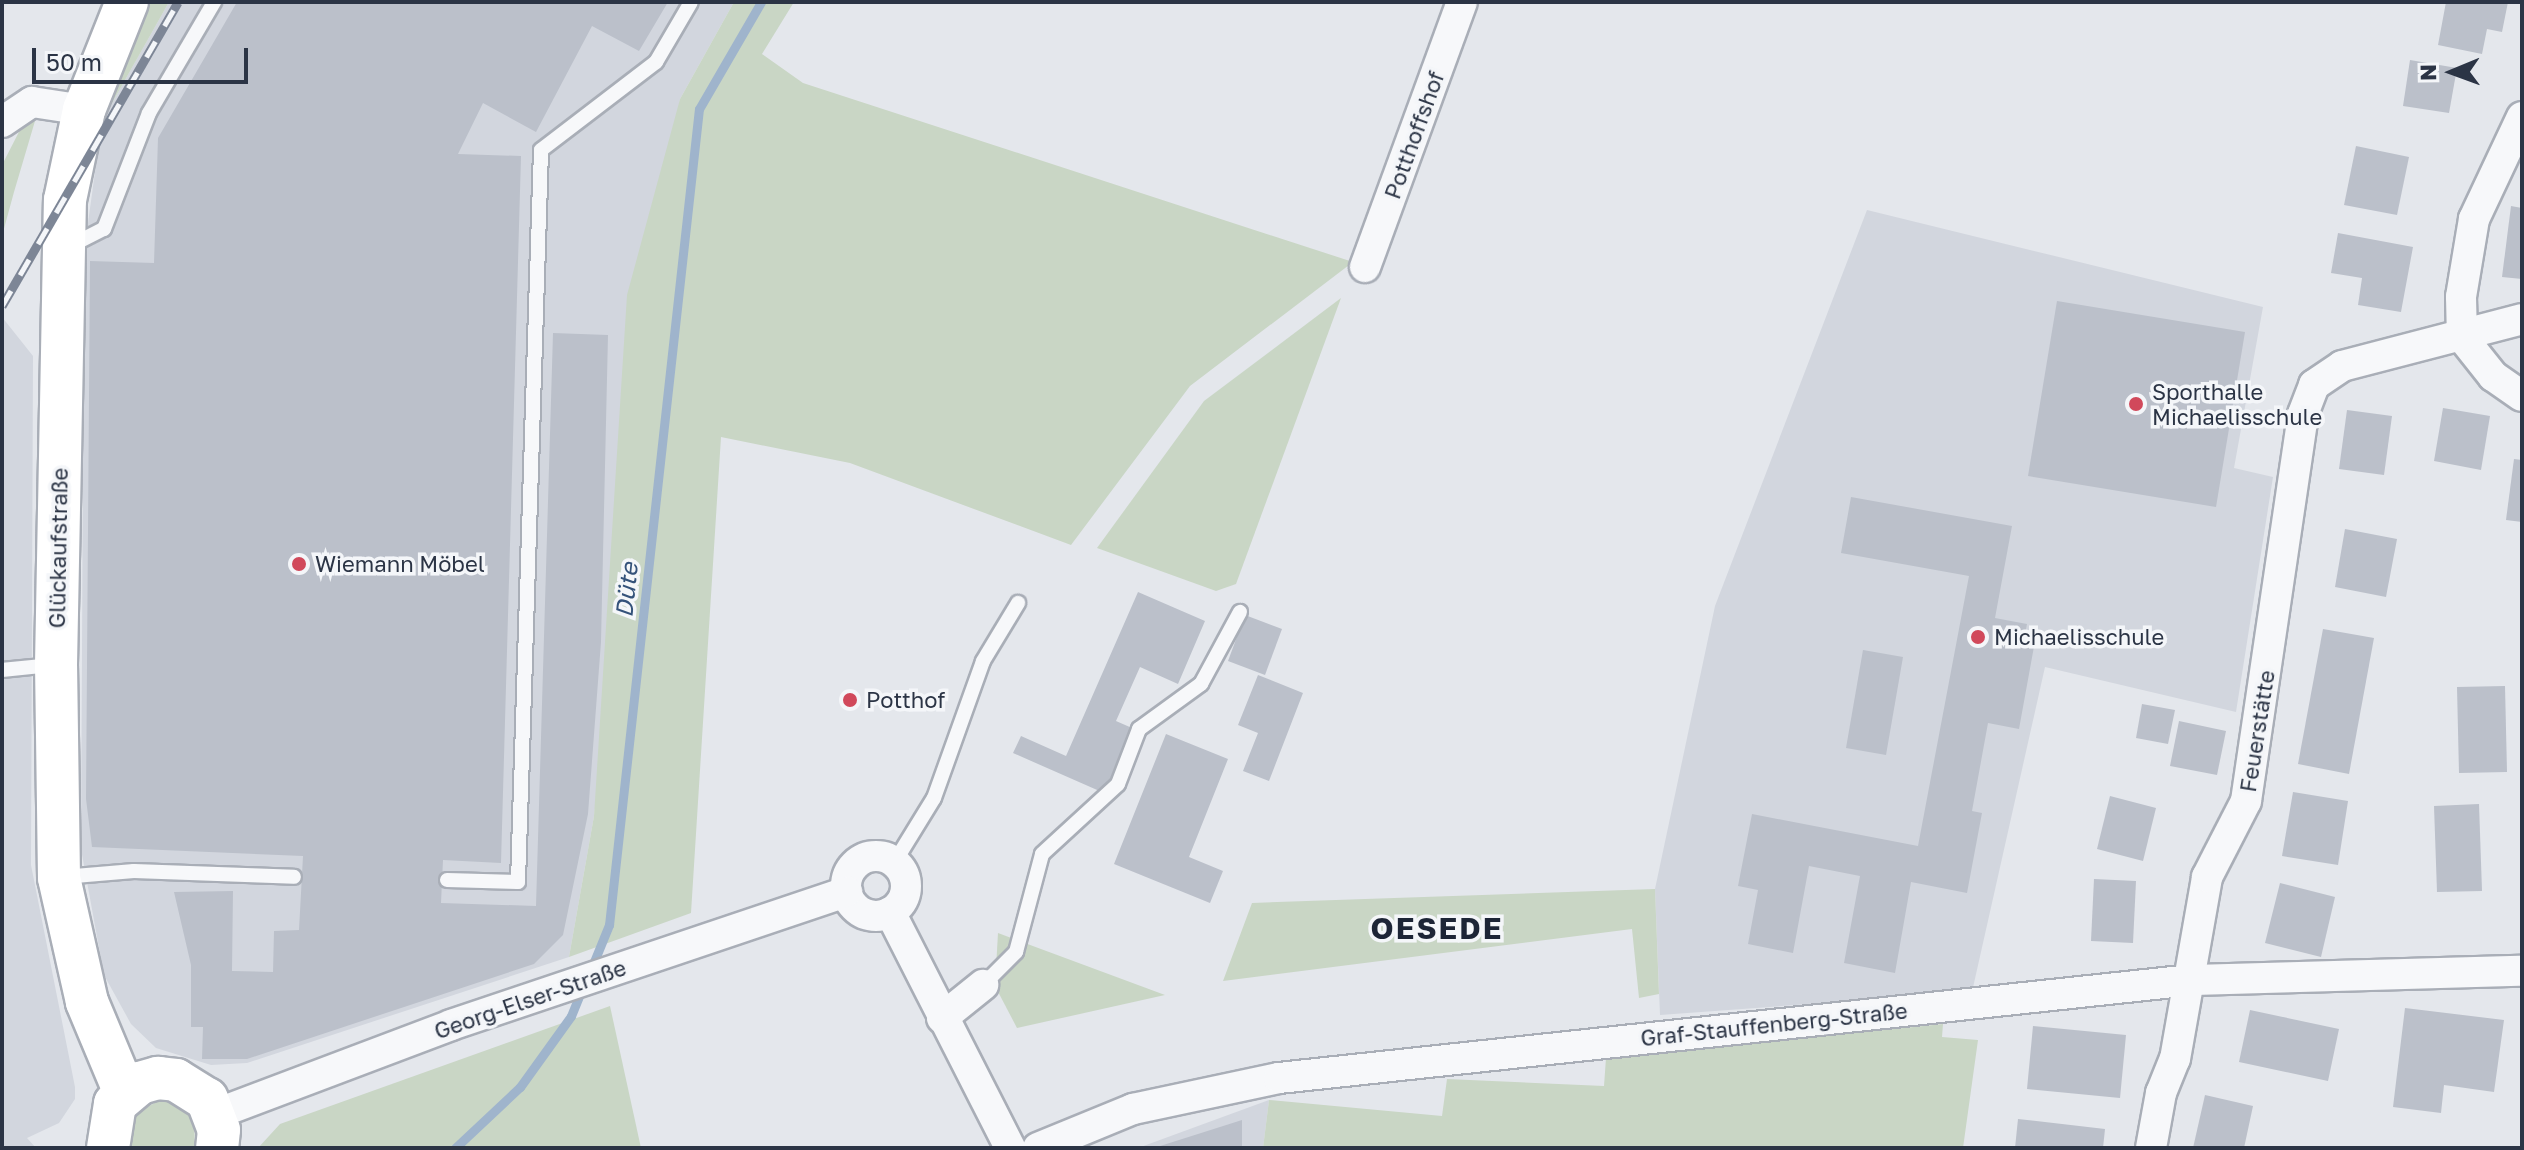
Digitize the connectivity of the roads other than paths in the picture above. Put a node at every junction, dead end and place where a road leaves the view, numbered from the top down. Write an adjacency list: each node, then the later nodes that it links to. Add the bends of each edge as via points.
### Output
1 (127, 2): 5 (main road, Glückaufstraße)
2 (214, 2): 8 (lane, via 149,113 104,229)
3 (691, 2): 20 (lane, via 656,62 541,150 518,882)
4 (1462, 2): 9 (street, Potthoffshof)
5 (84, 110): 7 (street, via 32,102); 8 (main road, Glückaufstraße, via 69,173)
6 (2522, 117): 11 (street, via 2474,219 2461,297)
7 (2, 122)
8 (63, 249): 15 (main road, Glückaufstraße)
9 (1365, 267)
10 (2522, 319): 11 (street)
11 (2462, 337): 12 (street, via 2493,376); 24 (street, Feuerstätte, via 2342,366 2314,385 2303,414 2246,801 2207,877)
12 (2522, 396)
13 (1018, 603): 17 (lane, via 983,661 934,798)
14 (1240, 612): 25 (lane, via 1201,684 1139,729 1118,784 1061,830 1042,854 1016,952)
15 (56, 665): 16 (lane); 19 (main road, Glückaufstraße)
16 (2, 670)
17 (894, 863): 21 (street, via 876,856 856,864); 22 (street, via 906,889)
18 (294, 877): 19 (lane, via 134,871)
19 (59, 878): 27 (main road, Glückaufstraße, via 87,1002)
20 (447, 880)
21 (847, 892): 22 (street, via 864,913); 28 (street, Georg-Elser-Straße, via 531,998)
22 (890, 912): 26 (street)
23 (2522, 971): 24 (street, Graf-Stauffenberg-Straße)
24 (2191, 980): 31 (street, Graf-Stauffenberg-Straße, via 1279,1078 1133,1109); 32 (street, Feuerstätte)
25 (983, 985): 26 (street)
26 (942, 1018): 30 (street)
27 (125, 1093): 28 (main road, via 158,1078 176,1080 200,1093); 29 (main road, via 109,1118)
28 (217, 1131)
29 (108, 1148)
30 (1010, 1148)
31 (1038, 1148)
32 (2151, 1148)

